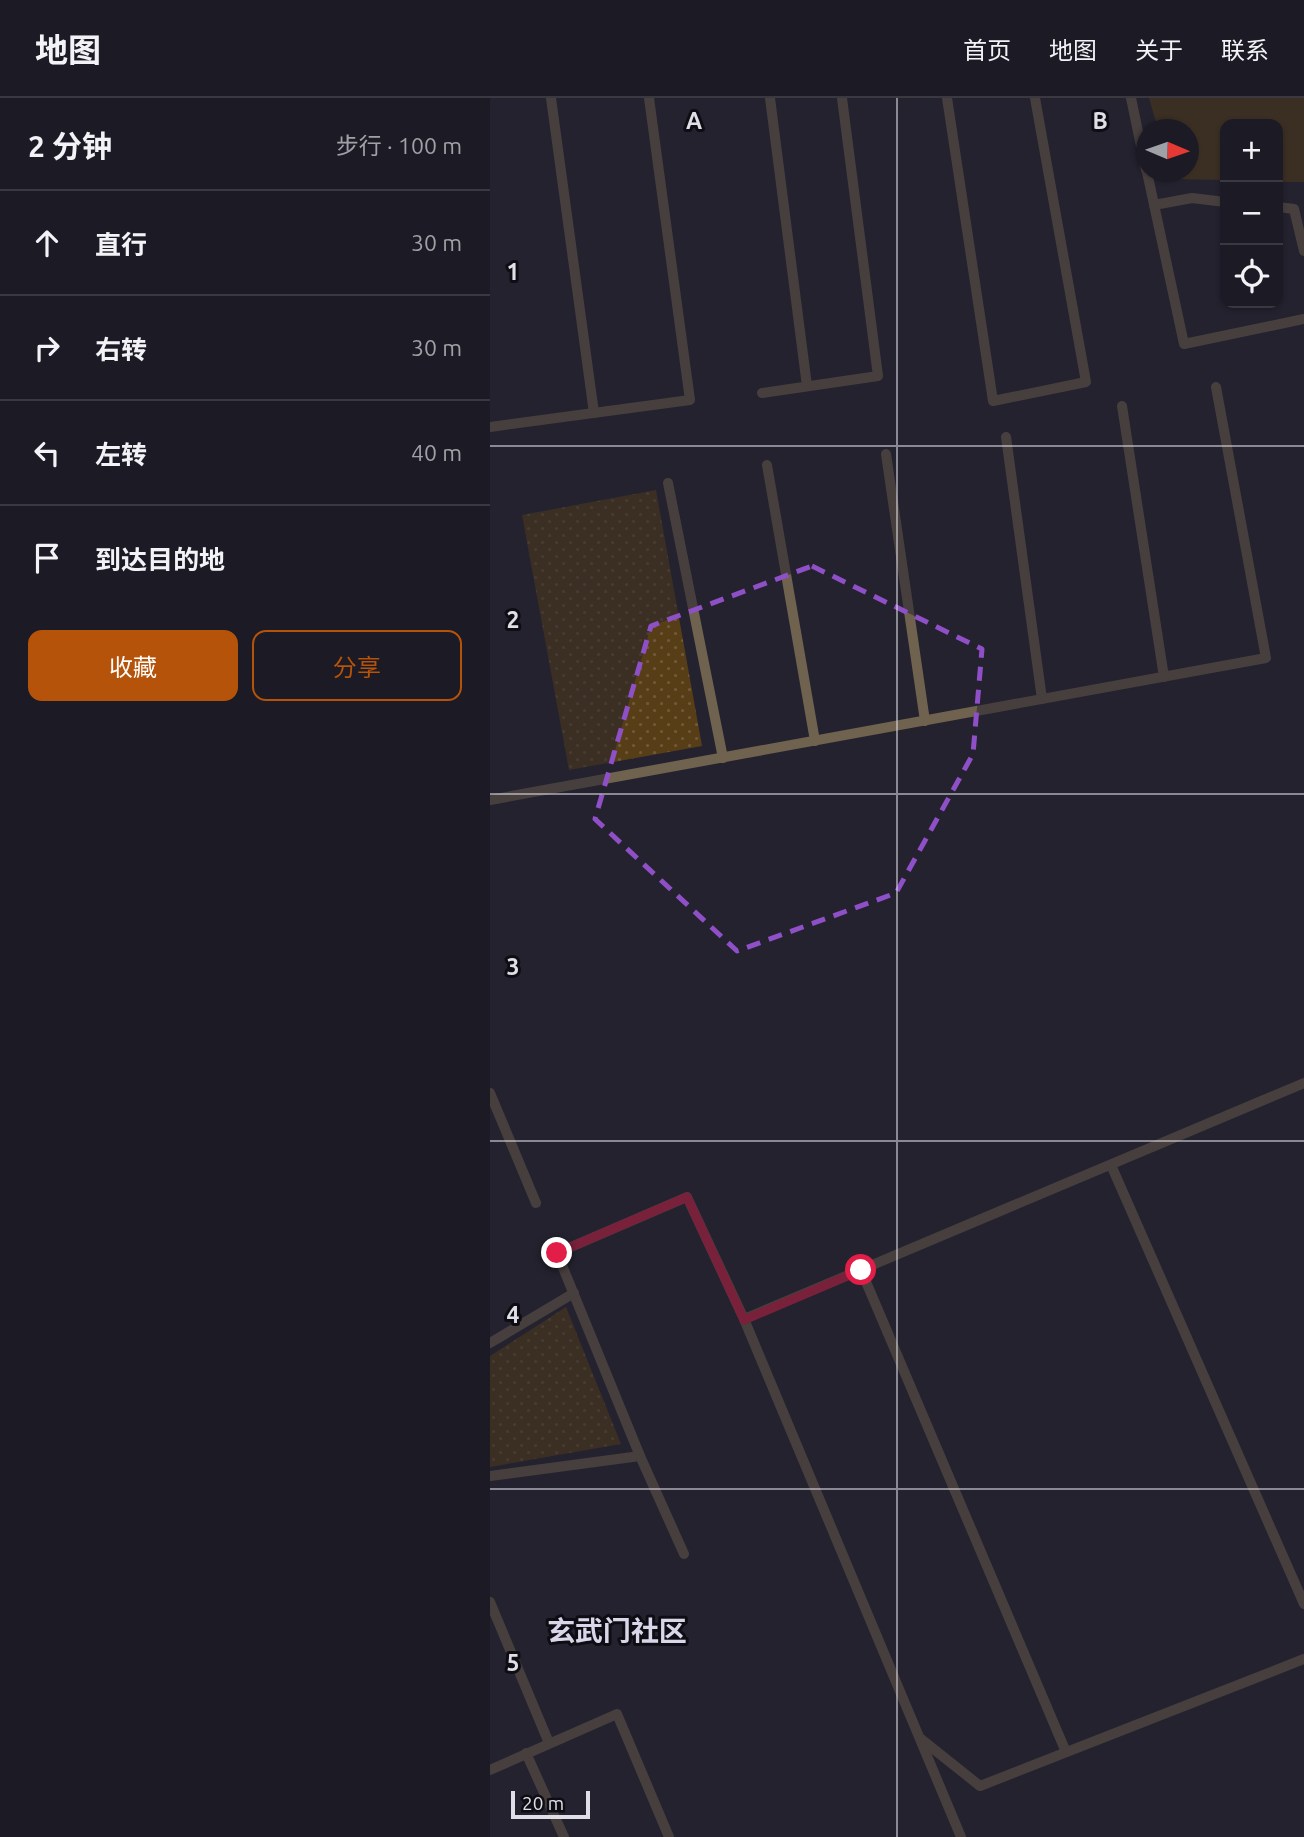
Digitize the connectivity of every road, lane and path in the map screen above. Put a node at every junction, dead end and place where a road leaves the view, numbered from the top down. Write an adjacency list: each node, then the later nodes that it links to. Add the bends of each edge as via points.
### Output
1 (551, 98): 19 (lane)
2 (649, 98): 19 (lane, via 690,400)
3 (770, 98): 15 (lane)
4 (842, 98): 15 (lane, via 878,376)
5 (947, 98): 6 (lane, via 993,401 1086,383)
6 (1035, 98)
7 (1131, 98): 8 (lane)
8 (1136, 121)
9 (1149, 182): 11 (lane)
10 (1220, 201): 11 (lane, via 1192,198)
11 (1154, 205): 14 (lane, via 1184,344)
12 (1283, 208): 13 (lane, via 1294,209)
13 (1304, 251)
14 (1304, 319)
15 (807, 386): 17 (lane)
16 (1216, 387): 25 (lane, via 1266,658)
17 (762, 393)
18 (1122, 406): 25 (lane)
19 (594, 413): 20 (lane)
20 (490, 427)
21 (1006, 437): 26 (lane)
22 (886, 454): 27 (lane)
23 (767, 465): 28 (lane)
24 (668, 483): 29 (lane)
25 (1164, 677): 26 (lane)
26 (1042, 699): 27 (lane)
27 (925, 721): 28 (lane)
28 (815, 741): 29 (lane)
29 (723, 758): 30 (lane)
30 (490, 800)
31 (1304, 1083): 33 (lane)
32 (490, 1093): 34 (lane)
33 (1111, 1164): 35 (lane); 43 (lane)
34 (536, 1203)
35 (861, 1270): 37 (lane); 47 (lane)
36 (574, 1293): 37 (lane, via 557,1253 687,1197); 38 (lane); 39 (lane)
37 (744, 1320): 45 (lane)
38 (490, 1343)
39 (640, 1456): 40 (lane); 41 (lane)
40 (490, 1476)
41 (684, 1554)
42 (490, 1602): 46 (lane)
43 (1304, 1604)
44 (1304, 1659): 47 (lane)
45 (919, 1737): 47 (lane, via 980,1786); 52 (lane)
46 (549, 1743): 48 (lane); 51 (lane, via 617,1714)
47 (1066, 1752)
48 (526, 1753): 49 (lane); 50 (lane)
49 (490, 1770)
50 (564, 1837)
51 (669, 1837)
52 (961, 1837)

